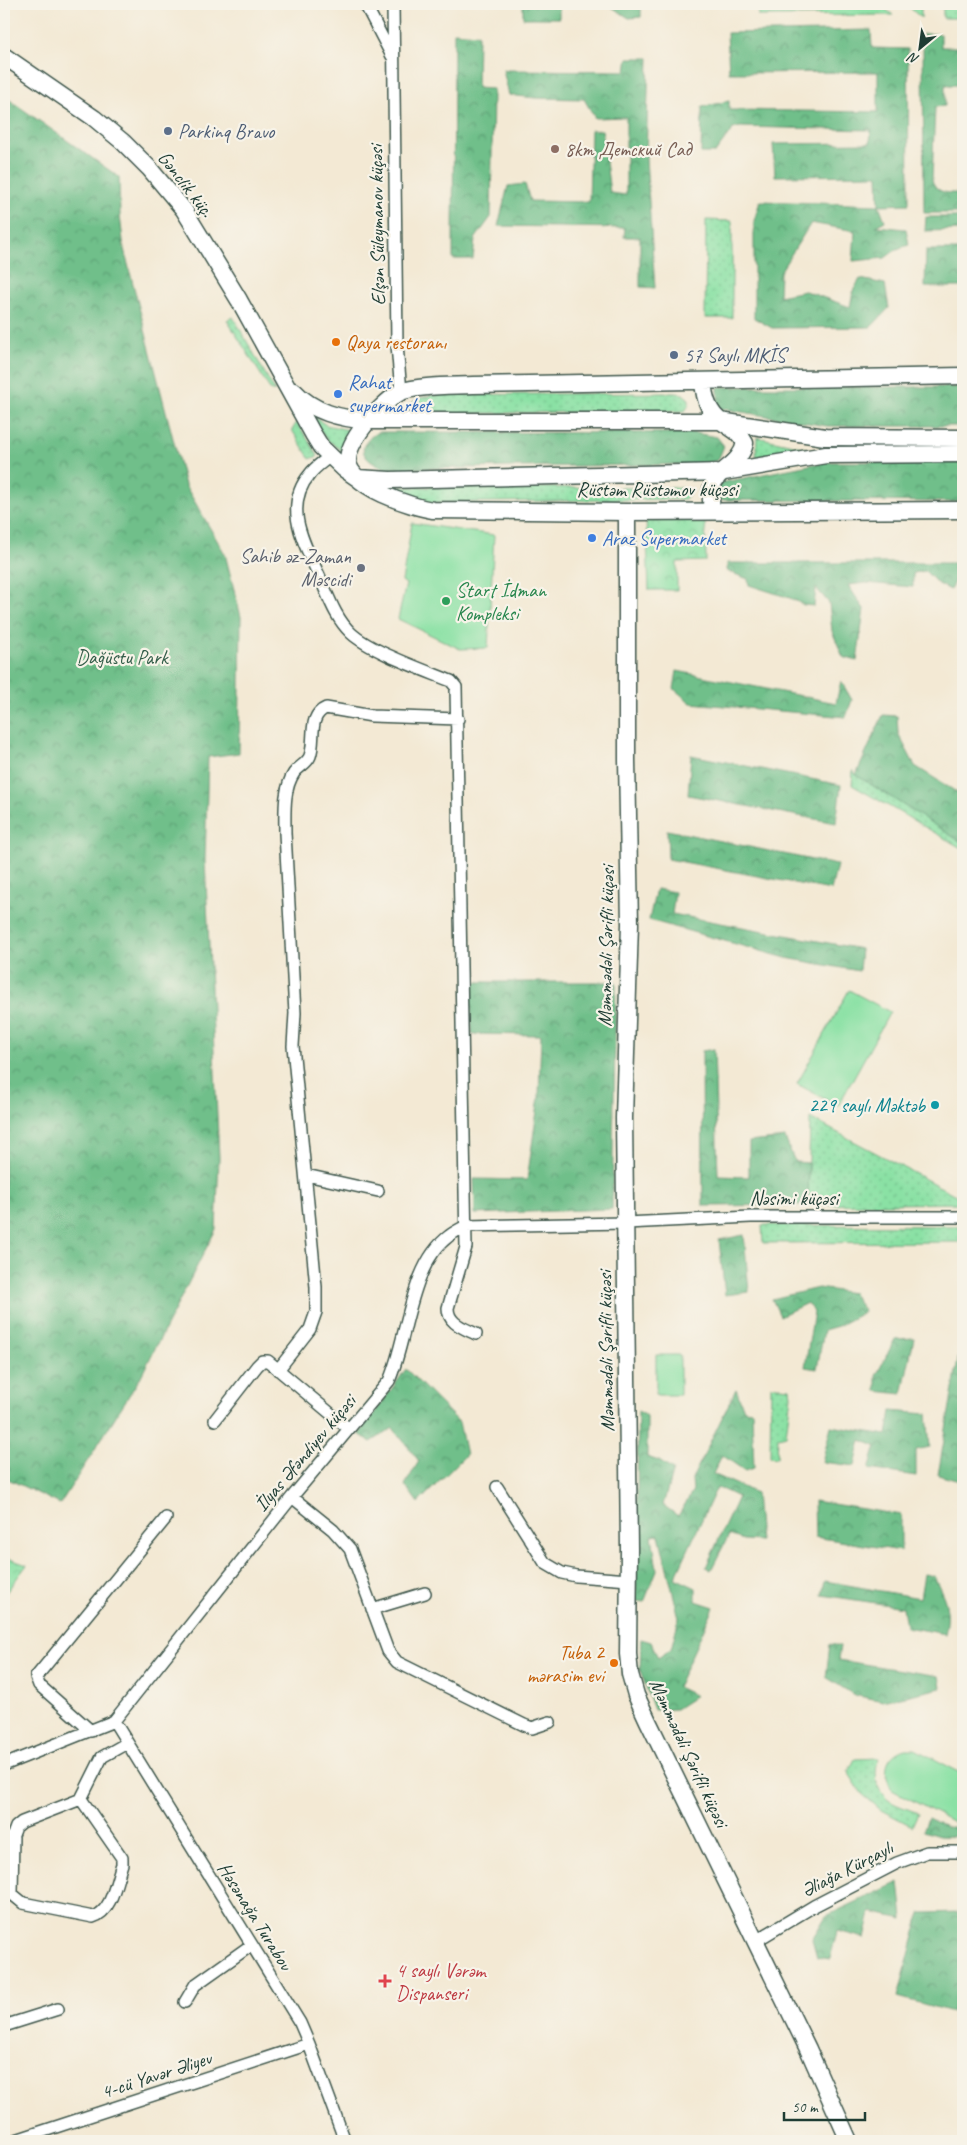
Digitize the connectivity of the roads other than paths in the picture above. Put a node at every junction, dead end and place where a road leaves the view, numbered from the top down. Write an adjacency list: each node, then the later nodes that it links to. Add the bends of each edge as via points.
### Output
1 (366, 4): 4 (street, Elşən Süleymanov küçəsi)
2 (393, 4): 4 (street, Elşən Süleymanov küçəsi)
3 (4, 56): 7 (street, Gənclik küç., via 94,118 123,142 170,193 236,294)
4 (393, 57): 8 (street, Elşən Süleymanov küçəsi)
5 (963, 376): 6 (street)
6 (703, 381): 8 (street, via 473,385); 10 (street, via 705,400)
7 (285, 382): 9 (street, via 300,398 324,412); 12 (street, Rüstəm Rüstəmov küçəsi, via 312,434)
8 (400, 392): 9 (street)
9 (368, 421): 10 (street); 15 (street, via 350,451 348,461)
10 (720, 421): 11 (street, via 825,437); 14 (street, via 740,434 744,443 739,459)
11 (963, 438)
12 (326, 452): 15 (street, Rüstəm Rüstəmov küçəsi); 19 (street, via 302,485 295,509 298,528 337,615 350,633 366,644 451,682 456,687)
13 (963, 454): 14 (street, Rüstəm Rüstəmov küçəsi, via 826,455)
14 (724, 472): 15 (street, Rüstəm Rüstəmov küçəsi, via 390,480); 17 (street, via 711,488)
15 (358, 478): 18 (street, Rüstəm Rüstəmov küçəsi, via 407,504 433,510)
16 (963, 510): 17 (street, Rüstəm Rüstəmov küçəsi)
17 (712, 511): 18 (street, Rüstəm Rüstəmov küçəsi)
18 (628, 512): 23 (street, Məmmədəli Şərifli küçəsi, via 626,760 630,924 624,1118)
19 (458, 719): 20 (street, via 372,716 326,708 314,718 311,755 291,778 285,803 285,833 295,1013 293,1046); 24 (street)
20 (306, 1175): 21 (street); 26 (street, via 316,1312 310,1329)
21 (378, 1191)
22 (963, 1217): 23 (street, Nəsimi küçəsi, via 751,1217)
23 (626, 1223): 24 (street); 32 (street, Məmmədəli Şərifli küçəsi)
24 (466, 1226): 25 (street, via 466,1247 448,1315 452,1321); 28 (street, İlyas Əfəndiyev küçəsi, via 448,1237 424,1269 389,1381)
25 (476, 1334)
26 (278, 1370): 27 (street, via 268,1361 262,1361); 28 (street)
27 (215, 1420)
28 (349, 1429): 30 (street, İlyas Əfəndiyev küçəsi)
29 (497, 1487): 32 (street, via 545,1563 562,1573 576,1576)
30 (292, 1497): 34 (street, via 333,1530 350,1549); 35 (street, İlyas Əfəndiyev küçəsi)
31 (166, 1518): 37 (street, via 36,1678 39,1685)
32 (629, 1580): 42 (street, Məmmədəli Şərifli küçəsi, via 628,1654 636,1695)
33 (425, 1593): 34 (street)
34 (372, 1609): 36 (street, via 388,1651 397,1662 524,1725 532,1728)
35 (114, 1721): 37 (street, İlyas Əfəndiyev küçəsi); 38 (street, Həsənağa Turabov)
36 (550, 1722)
37 (91, 1731): 39 (street, İlyas Əfəndiyev küçəsi)
38 (127, 1744): 40 (street, via 102,1758); 43 (street, Həsənağa Turabov)
39 (4, 1765)
40 (81, 1799): 40 (street, via 16,1827 13,1835 12,1894 23,1903 93,1917 106,1908 122,1858)
41 (963, 1852): 42 (street, Əliağa Kürçaylı, via 926,1852 897,1863)
42 (754, 1942): 50 (street, Məmmədəli Şərifli küçəsi)
43 (250, 1946): 44 (street, via 195,1985); 47 (street, Həsənağa Turabov, via 300,2023)
44 (184, 2002)
45 (58, 2009): 46 (street)
46 (4, 2026)
47 (309, 2044): 48 (street, 4-cü Yavər Əliyev); 49 (street, Həsənağa Turabov)
48 (14, 2141)
49 (345, 2141)
50 (849, 2141)

